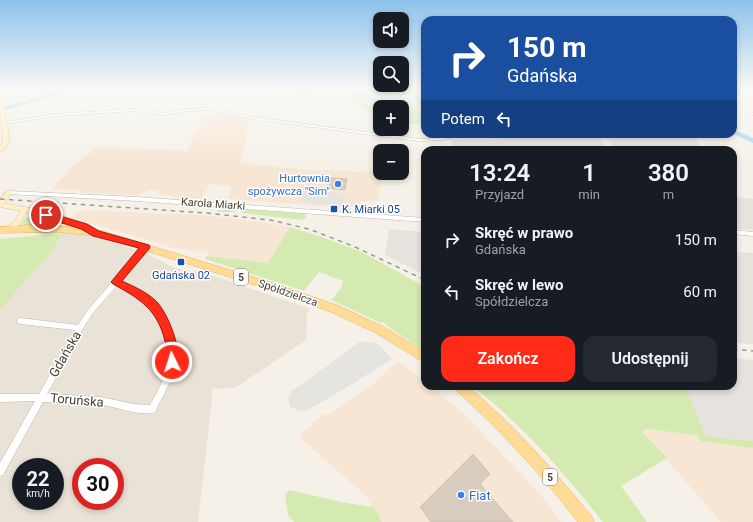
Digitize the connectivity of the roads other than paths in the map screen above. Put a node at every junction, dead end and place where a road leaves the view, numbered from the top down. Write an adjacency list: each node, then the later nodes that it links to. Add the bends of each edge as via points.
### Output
1 (73, 114): 3 (street)
2 (234, 114): 4 (street, via 418,140)
3 (3, 121): 5 (street, via 7,139)
4 (446, 138)
5 (0, 150)
6 (0, 193): 7 (street, Karola Miarki)
7 (9, 193): 8 (street); 10 (street, Karola Miarki, via 137,199)
8 (0, 204): 9 (street)
9 (25, 210): 11 (street); 14 (street, via 84,226)
10 (421, 220)
11 (12, 229): 12 (main road); 14 (main road, 5, via 39,228)
12 (0, 230)
13 (737, 232): 15 (street)
14 (96, 234): 16 (main road, Spółdzielcza / 5)
15 (753, 234)
16 (146, 247): 17 (street, Gdańska); 20 (main road, Spółdzielcza / 5, via 276,288 335,310 380,330)
17 (116, 282): 19 (street, Gdańska); 22 (street, Toruńska, via 140,294 153,306 165,323 172,362 152,409 142,410 105,402)
18 (20, 321): 19 (street)
19 (80, 328): 22 (street, Gdańska)
20 (421, 356)
21 (464, 390): 25 (main road, 5, via 528,452)
22 (40, 397): 23 (street, Toruńska); 24 (street, Gdańska)
23 (0, 398)
24 (0, 472)
25 (587, 522)

